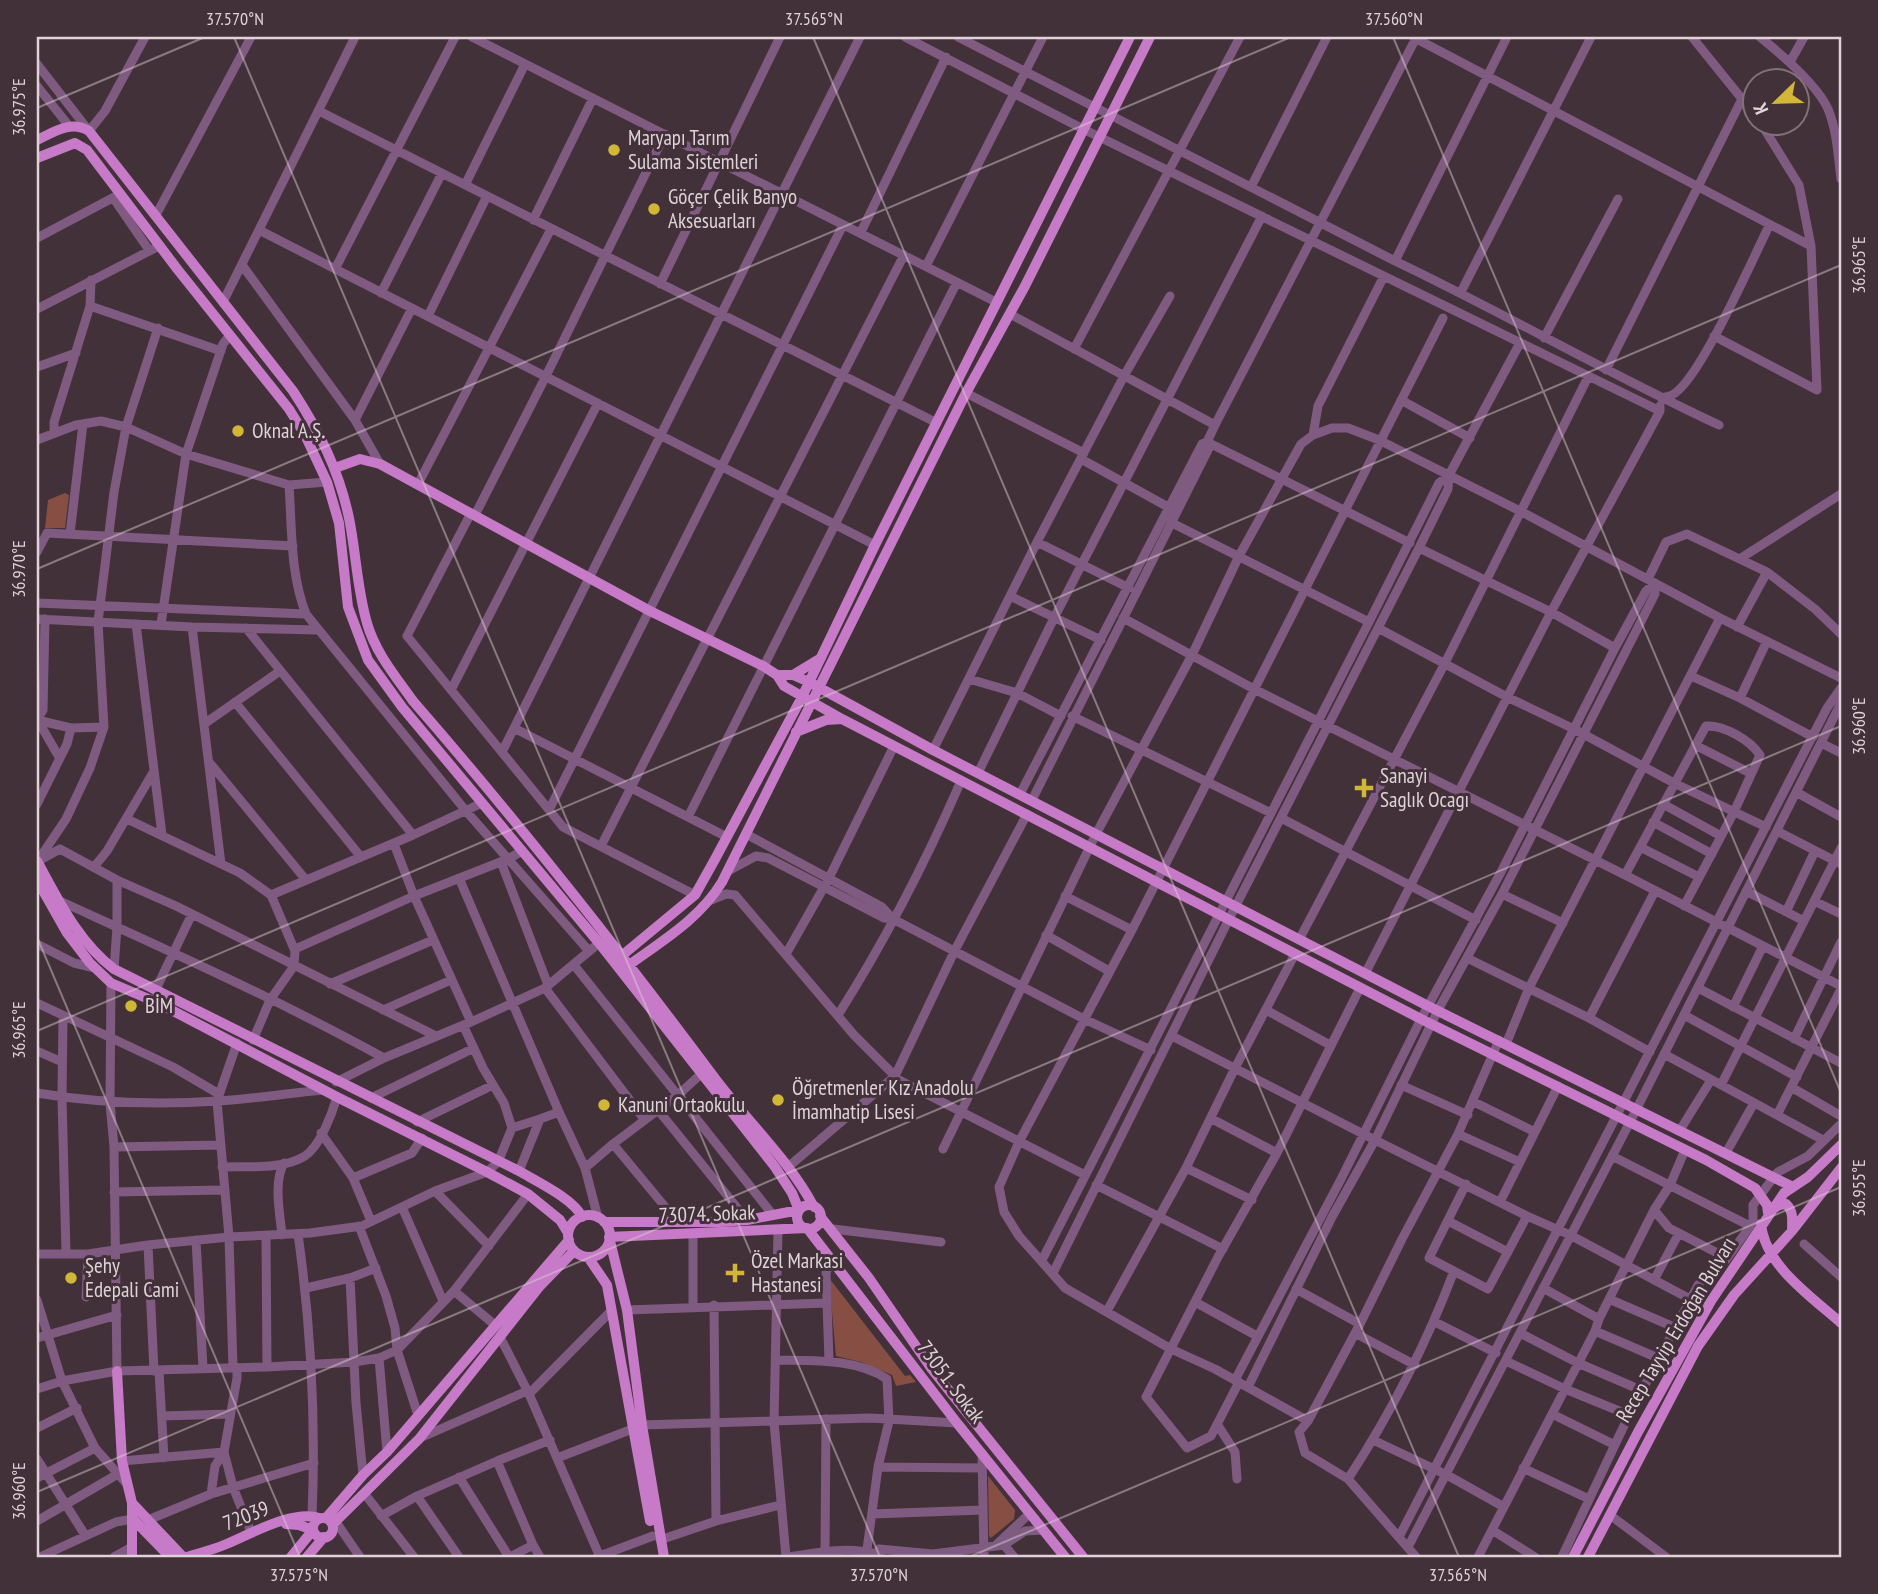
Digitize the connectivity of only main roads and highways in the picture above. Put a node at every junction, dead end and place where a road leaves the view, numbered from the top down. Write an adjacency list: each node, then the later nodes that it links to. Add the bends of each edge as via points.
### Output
1 (1130, 37): 6 (main road)
2 (1150, 37): 7 (main road, via 966,393)
3 (37, 140): 5 (main road, via 69,126 89,131 311,419)
4 (37, 158): 21 (main road, via 75,143 86,150 154,248 289,409 327,482 339,523 348,607 368,660 522,851)
5 (335, 468): 8 (main road, via 360,459 380,464); 21 (main road, via 349,518 367,625 385,662)
6 (821, 657): 9 (main road); 11 (main road)
7 (832, 666): 11 (main road); 13 (main road, via 833,688)
8 (777, 675): 9 (main road); 10 (main road)
9 (793, 675): 11 (main road)
10 (785, 685): 12 (main road); 14 (main road)
11 (814, 685): 12 (main road); 13 (main road)
12 (807, 699): 14 (main road); 15 (main road); 16 (main road)
13 (855, 709): 26 (main road, via 1433,1008)
14 (793, 714): 19 (main road, via 695,895)
15 (842, 719): 16 (main road); 30 (main road, via 1360,988 1685,1150 1755,1188)
16 (796, 732): 20 (main road, via 711,900)
17 (37, 861): 32 (main road, via 86,942 114,969 519,1171 549,1188)
18 (37, 880): 38 (main road, via 67,933 110,982 528,1194 560,1220)
19 (669, 917): 21 (main road, via 628,941); 22 (main road)
20 (677, 930): 22 (main road); 23 (main road, via 643,961 639,974)
21 (604, 940): 22 (main road)
22 (622, 963): 23 (main road); 27 (main road)
23 (643, 981): 29 (main road, via 723,1089 802,1184)
24 (1841, 1145): 26 (main road, Recep Tayyip Erdoğan Bulvarı)
25 (1841, 1168): 37 (main road, Recep Tayyip Erdoğan Bulvarı)
26 (1793, 1187): 30 (main road, Recep Tayyip Erdoğan Bulvarı)
27 (789, 1188): 28 (main road); 31 (main road, via 788,1208)
28 (799, 1210): 29 (main road, via 808,1205); 31 (main road); 35 (main road, via 797,1220)
29 (817, 1211): 35 (main road, via 817,1226); 63 (main road, via 931,1368)
30 (1768, 1213): 34 (main road, Recep Tayyip Erdoğan Bulvarı); 37 (main road, via 1786,1204 1792,1211)
31 (775, 1215): 33 (main road, via 719,1222)
32 (582, 1217): 33 (main road); 38 (main road, via 573,1223)
33 (601, 1220): 39 (main road)
34 (1756, 1225): 42 (main road); 64 (main road, Recep Tayyip Erdoğan Bulvarı, via 1686,1343)
35 (807, 1228): 36 (main road, 73074. Sokak); 40 (main road, 73051. Sokak)
36 (779, 1231): 39 (main road, 73074. Sokak); 40 (main road, via 803,1234)
37 (1792, 1231): 42 (main road, Recep Tayyip Erdoğan Bulvarı)
38 (568, 1236): 41 (main road); 49 (main road)
39 (609, 1237): 43 (main road, via 600,1253); 46 (main road, via 627,1310)
40 (823, 1249): 62 (main road, 73051. Sokak)
41 (574, 1251): 43 (main road); 49 (main road, via 540,1286 419,1439 364,1493)
42 (1772, 1251): 44 (main road, via 1780,1267); 65 (main road, Recep Tayyip Erdoğan Bulvarı, via 1698,1346)
43 (588, 1257): 46 (main road, via 607,1285)
44 (1841, 1324)
45 (117, 1371): 47 (main road, via 122,1478)
46 (639, 1427): 53 (main road)
47 (132, 1503): 48 (main road); 58 (main road)
48 (133, 1519): 54 (main road); 57 (main road)
49 (325, 1520): 50 (main road, 72039, via 299,1517); 51 (main road, via 314,1523); 52 (main road, via 332,1534)
50 (278, 1523): 51 (main road); 55 (main road, 72039)
51 (313, 1530): 52 (main road); 59 (main road)
52 (324, 1537): 56 (main road)
53 (657, 1538): 60 (main road); 61 (main road)
54 (132, 1552)
55 (215, 1553): 58 (main road, 72039)
56 (310, 1556)
57 (170, 1557)
58 (185, 1557)
59 (291, 1557)
60 (658, 1557)
61 (664, 1557)
62 (1065, 1557)
63 (1083, 1557)
64 (1573, 1557)
65 (1588, 1557)

